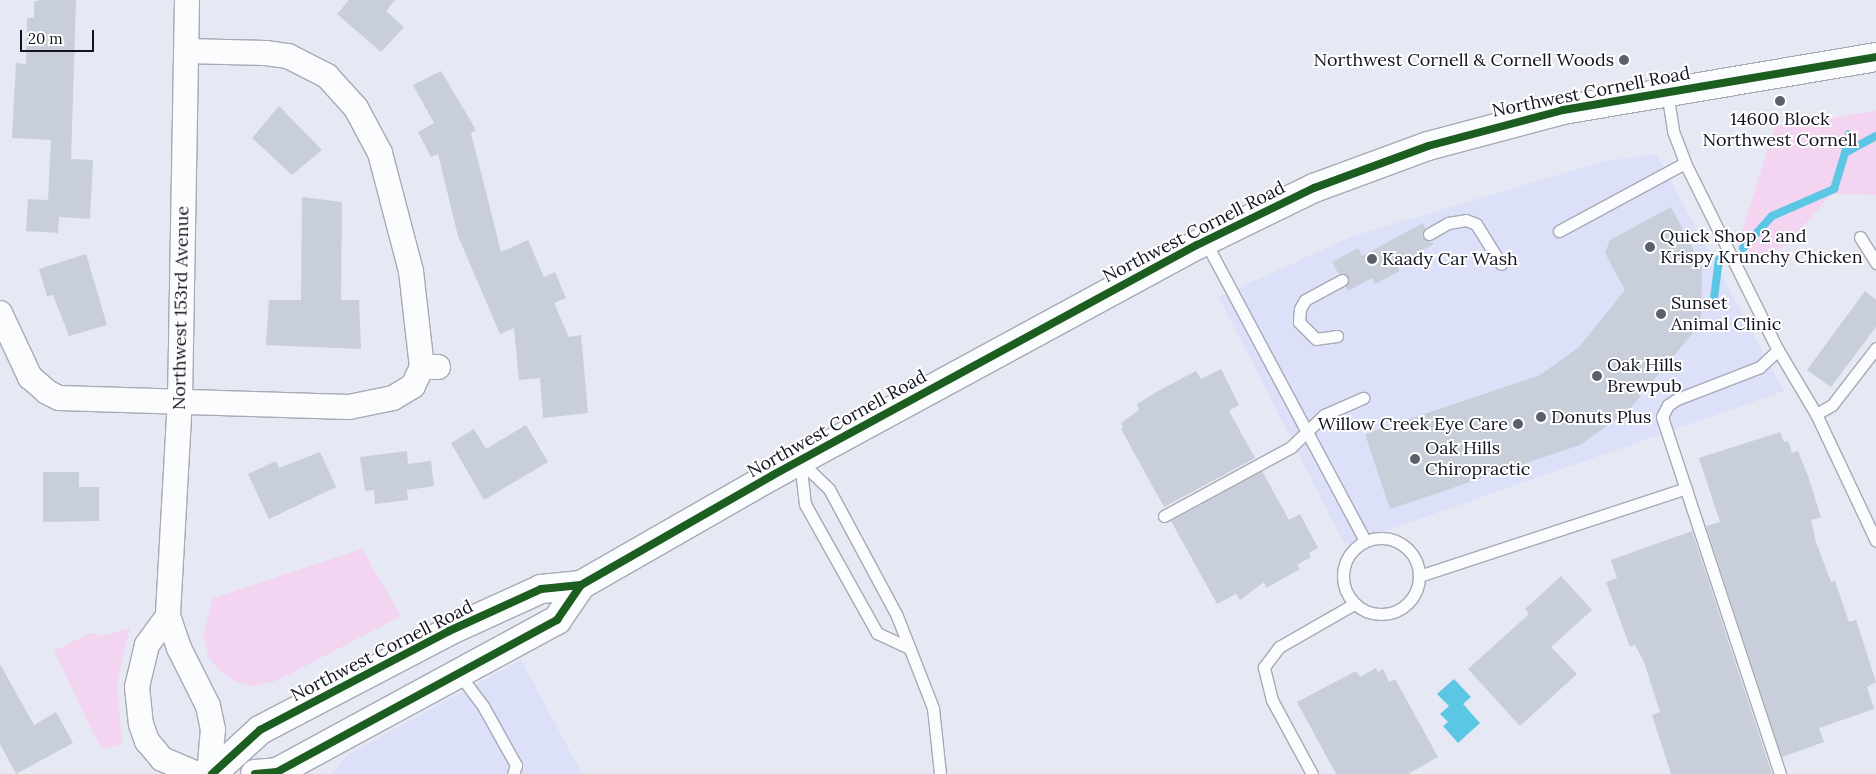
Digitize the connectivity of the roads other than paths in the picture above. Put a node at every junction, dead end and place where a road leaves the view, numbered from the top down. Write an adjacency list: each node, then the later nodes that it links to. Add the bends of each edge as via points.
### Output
1 (187, 0): 2 (street, Northwest 153rd Avenue)
2 (186, 50): 18 (street, Northwest 153rd Avenue); 18 (street, via 288,56 327,76 356,108 380,153 411,271 430,367 405,393 348,407)
3 (1876, 57): 4 (main road, Northwest Cornell Road)
4 (1666, 90): 5 (lane, via 1673,130); 9 (main road, Northwest Cornell Road, via 1563,110 1428,146 1314,188)
5 (1684, 163): 6 (lane); 16 (lane)
6 (1559, 231)
7 (1429, 234): 11 (lane, via 1448,223 1466,220 1476,224)
8 (1860, 237): 10 (lane)
9 (1205, 241): 20 (lane); 21 (main road, Northwest Cornell Road)
10 (1876, 263)
11 (1501, 264)
12 (1342, 280): 14 (lane, via 1305,300 1300,309 1299,322 1316,339)
13 (0, 313): 18 (street, via 30,377 59,398)
14 (1337, 336)
15 (1876, 348): 19 (lane, via 1832,405)
16 (1778, 350): 19 (lane); 22 (lane, via 1760,367 1668,405 1662,417)
17 (1364, 398): 20 (lane, via 1324,415)
18 (180, 399): 29 (street, Northwest 153rd Avenue)
19 (1816, 414): 25 (lane)
20 (1307, 432): 23 (lane, via 1291,447); 24 (lane)
21 (800, 460): 27 (main road, Northwest Cornell Road); 30 (lane, via 829,489 897,616); 30 (lane, via 805,504 877,633)
22 (1686, 488): 26 (lane); 38 (lane)
23 (1164, 516)
24 (1365, 541): 26 (lane, via 1387,539 1408,549); 28 (lane, via 1345,562 1342,578 1345,592)
25 (1876, 541)
26 (1420, 576): 28 (lane, via 1417,590 1409,603 1396,612 1382,615 1367,612)
27 (581, 584): 31 (main road, Northwest Cornell Road, via 557,620); 33 (main road, Northwest Cornell Road, via 541,588 416,649 260,730)
28 (1354, 604): 37 (lane, via 1279,647 1264,667 1272,700)
29 (168, 616): 32 (street, via 147,645 138,687 141,724 147,741 162,760); 33 (street, Northwest 153rd Avenue, via 179,648 208,706 213,729)
30 (909, 648): 36 (lane, via 933,708)
31 (459, 674): 34 (main road, Northwest Cornell Road, via 277,772); 35 (lane, via 516,765)
32 (198, 774)
33 (210, 774)
34 (256, 774)
35 (512, 774)
36 (940, 774)
37 (1312, 774)
38 (1780, 774)

